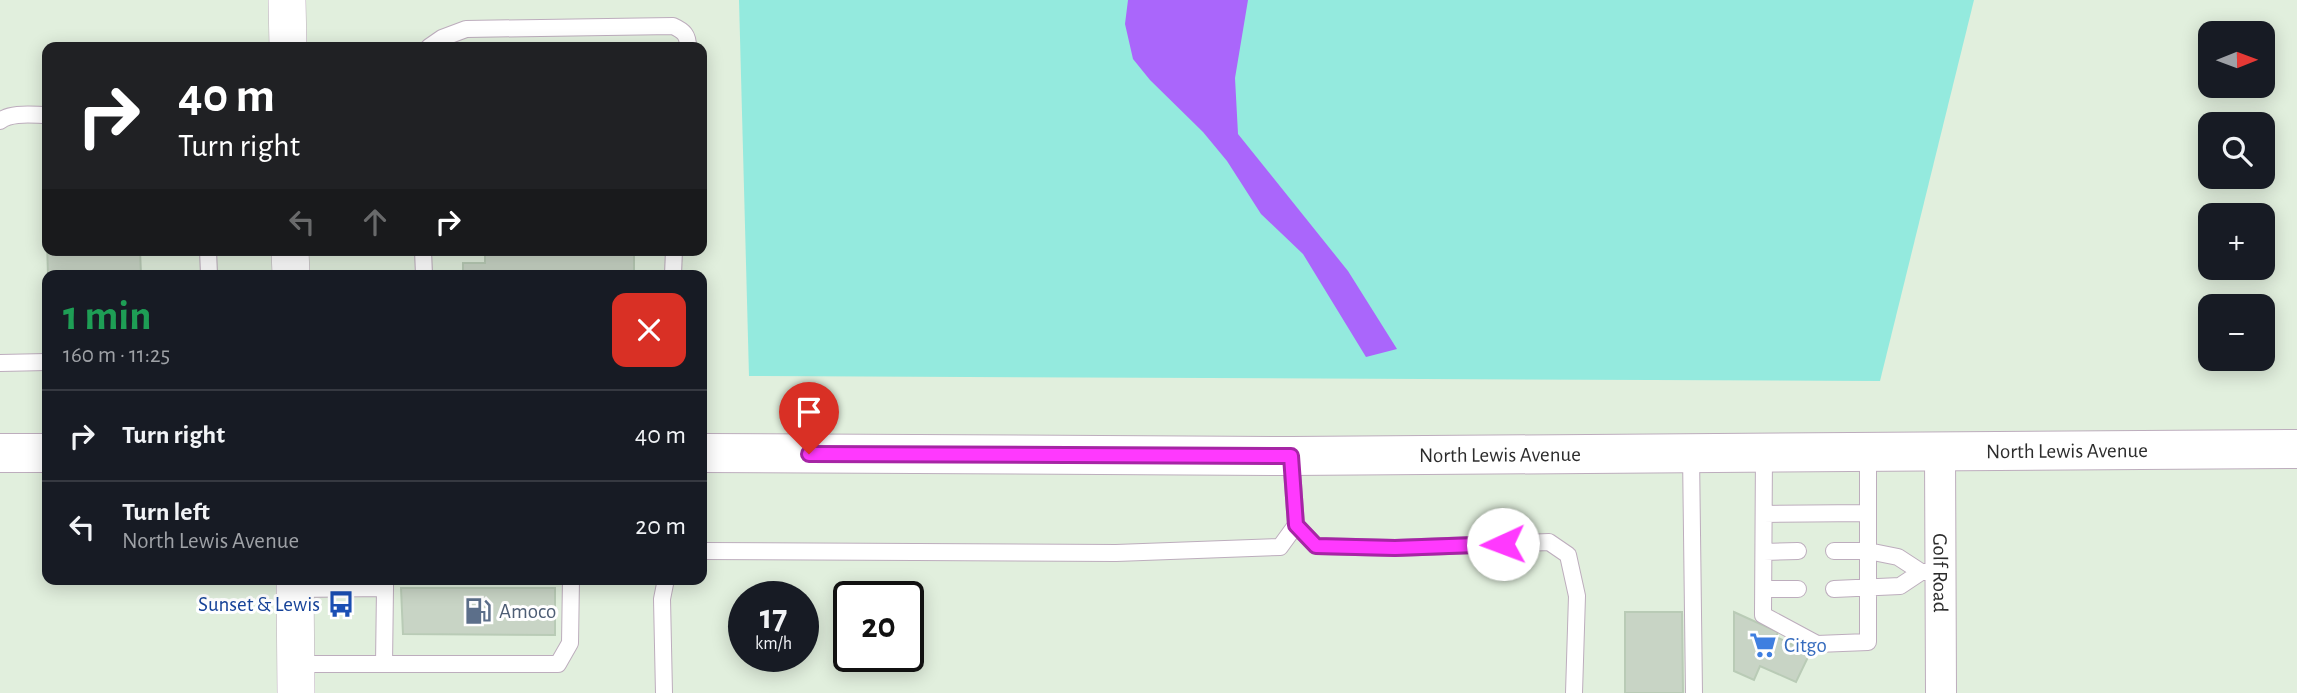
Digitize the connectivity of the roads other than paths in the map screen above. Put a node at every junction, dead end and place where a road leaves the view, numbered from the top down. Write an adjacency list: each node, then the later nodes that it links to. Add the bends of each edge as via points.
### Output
1 (287, 0): 2 (street)
2 (288, 42)
3 (436, 42): 4 (lane, via 466,29 673,26 682,30)
4 (688, 42)
5 (42, 115): 6 (lane)
6 (0, 121)
7 (42, 362): 8 (lane)
8 (0, 363)
9 (2297, 449): 11 (main road, North Lewis Avenue)
10 (1868, 452): 11 (main road, North Lewis Avenue); 16 (main road, North Lewis Avenue); 18 (lane)
11 (1940, 452): 26 (street, Golf Road)
12 (0, 453): 13 (main road)
13 (42, 453)
14 (707, 453): 17 (main road, North Lewis Avenue)
15 (1691, 453): 16 (main road, North Lewis Avenue); 17 (main road, North Lewis Avenue); 39 (lane)
16 (1765, 453): 19 (lane)
17 (1291, 456): 20 (lane)
18 (1868, 513): 19 (lane); 24 (lane)
19 (1764, 514): 25 (lane)
20 (1296, 525): 21 (lane, via 1280,547 1116,553); 38 (lane, via 1316,546 1549,542 1568,555 1577,596)
21 (707, 551)
22 (1798, 551): 25 (lane)
23 (1834, 551): 24 (lane)
24 (1868, 551): 26 (lane, via 1898,557); 34 (lane)
25 (1764, 552): 31 (lane)
26 (1931, 572): 34 (lane, via 1899,586); 40 (street, Golf Road)
27 (295, 585): 36 (street)
28 (385, 585): 35 (lane)
29 (571, 585): 35 (lane, via 570,643 558,664)
30 (665, 585): 37 (lane)
31 (1763, 589): 32 (lane); 34 (lane, via 1763,615 1817,644 1868,642)
32 (1798, 589)
33 (1834, 589): 34 (lane)
34 (1868, 589)
35 (384, 664): 36 (lane)
36 (296, 679)
37 (664, 693)
38 (1574, 693)
39 (1694, 693)
40 (1941, 693)

